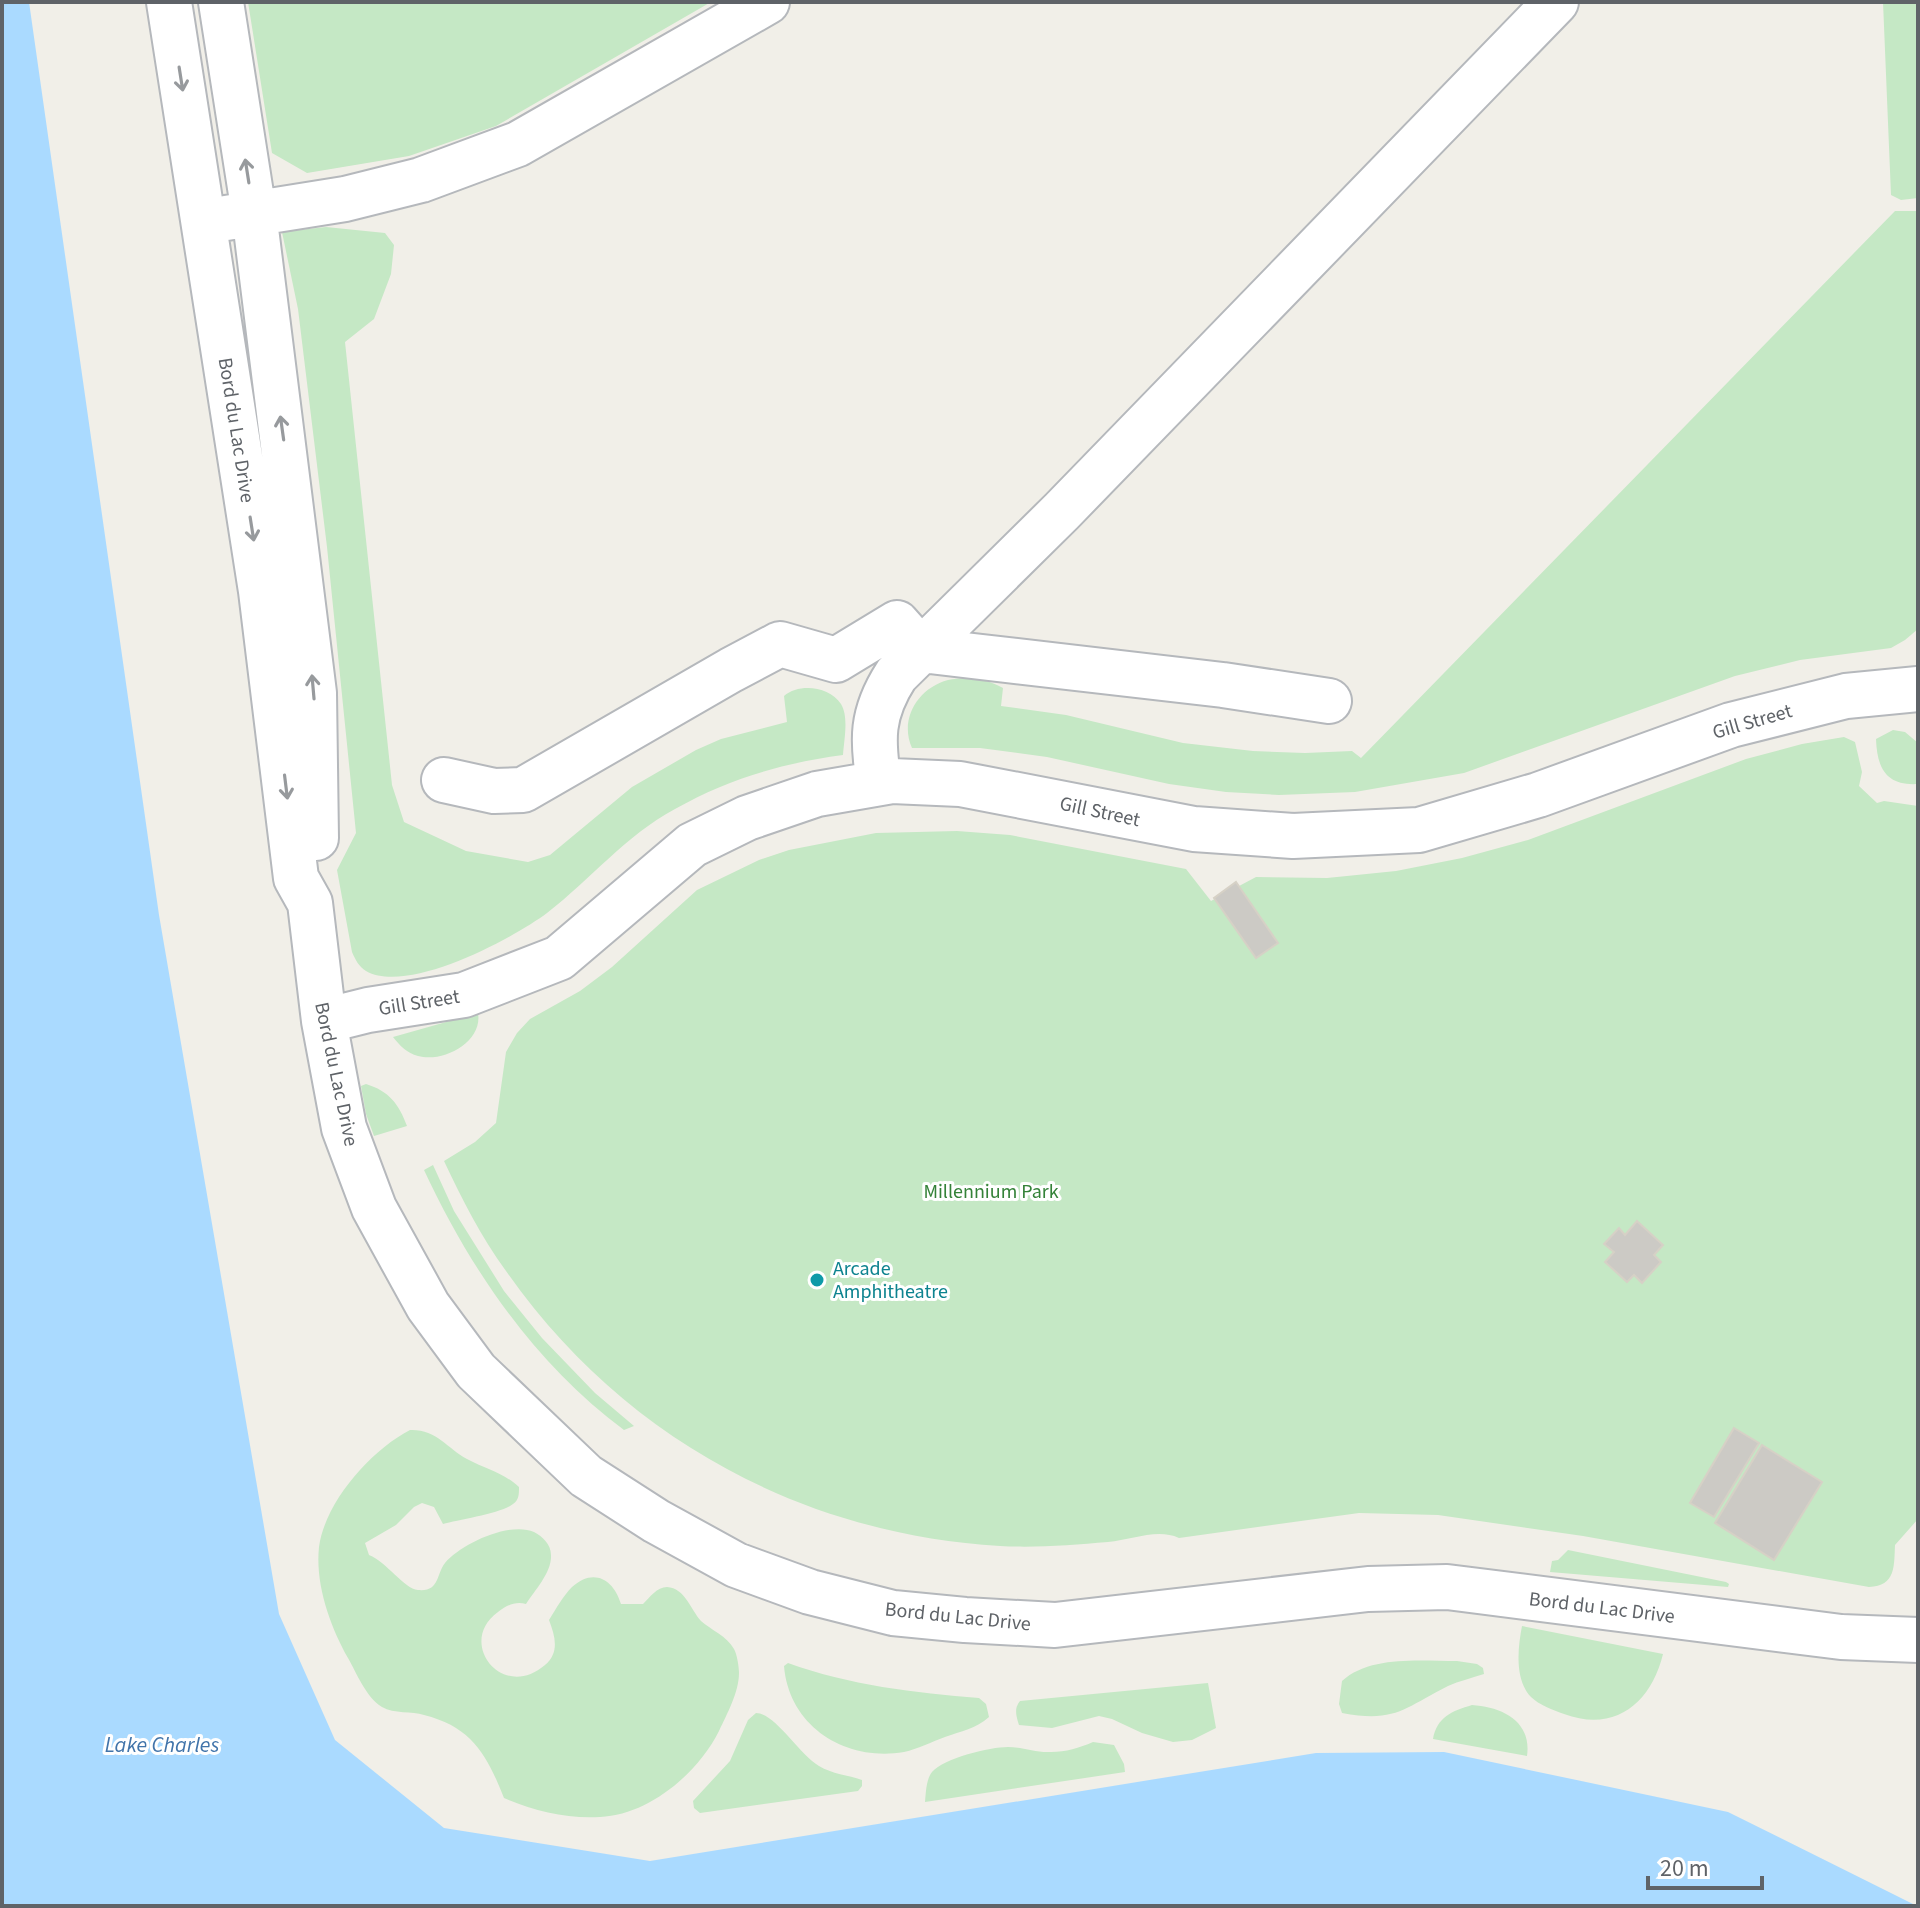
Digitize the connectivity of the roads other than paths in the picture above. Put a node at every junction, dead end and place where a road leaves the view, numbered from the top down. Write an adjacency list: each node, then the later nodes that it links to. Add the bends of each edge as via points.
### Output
1 (169, 2): 6 (street, Bord du Lac Drive, one-way to 6)
2 (221, 2): 5 (street, Bord du Lac Drive, one-way to 2)
3 (767, 2): 5 (street, via 518,144 421,180)
4 (1556, 2): 7 (street)
5 (254, 213): 6 (street); 14 (street, Bord du Lac Drive, one-way to 5, via 317,879 314,693)
6 (205, 222): 14 (street, Bord du Lac Drive, one-way to 14, via 261,591 296,878)
7 (921, 650): 8 (street, via 897,623); 10 (street); 11 (street)
8 (836, 660): 10 (street); 12 (street, via 780,644 523,790 494,791)
9 (1918, 689): 13 (street, Gill Street, via 1846,696 1731,725 1552,790 1419,830 1293,836 1194,829 960,784)
10 (885, 692): 13 (street, via 872,733)
11 (1329, 701)
12 (444, 780)
13 (879, 783): 15 (street, Gill Street, via 817,794 747,818 692,845 559,958 464,995)
14 (310, 903): 15 (street, Bord du Lac Drive)
15 (324, 1021): 16 (street, Bord du Lac Drive, via 344,1128 374,1208 428,1306 476,1371 586,1476 736,1565 810,1592 893,1613 980,1621 1055,1625 1368,1589 1447,1587 1841,1637)
16 (1918, 1640)

